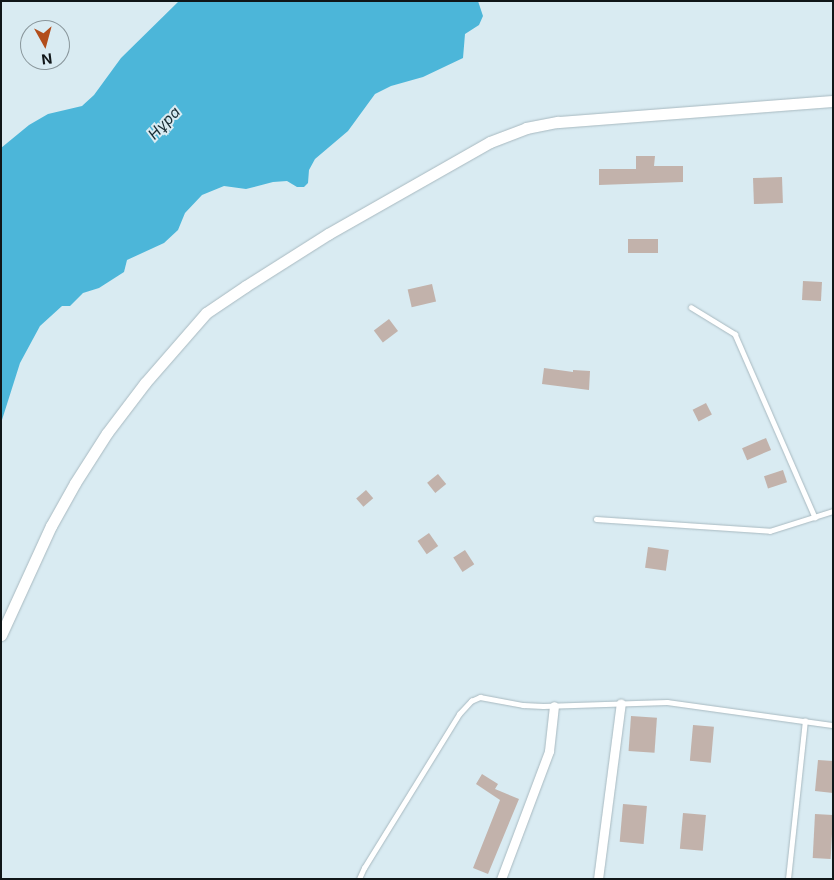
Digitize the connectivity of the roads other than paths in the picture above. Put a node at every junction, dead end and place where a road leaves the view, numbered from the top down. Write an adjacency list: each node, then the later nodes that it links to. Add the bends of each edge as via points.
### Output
1 (833, 101): 6 (street, via 558,122 526,128 490,142 328,234 246,286 206,313 145,383 107,434 51,526)
2 (691, 308): 4 (lane, via 735,334)
3 (833, 511): 4 (lane)
4 (815, 516): 5 (lane, via 770,531)
5 (596, 519)
6 (1, 636)
7 (621, 703): 8 (lane); 9 (lane, via 667,702); 13 (street)
8 (554, 706): 11 (lane, via 523,705 480,697 471,701 459,714 409,793); 12 (street, via 548,751)
9 (805, 721): 10 (lane); 14 (lane)
10 (833, 725)
11 (360, 879)
12 (501, 879)
13 (598, 879)
14 (788, 879)

